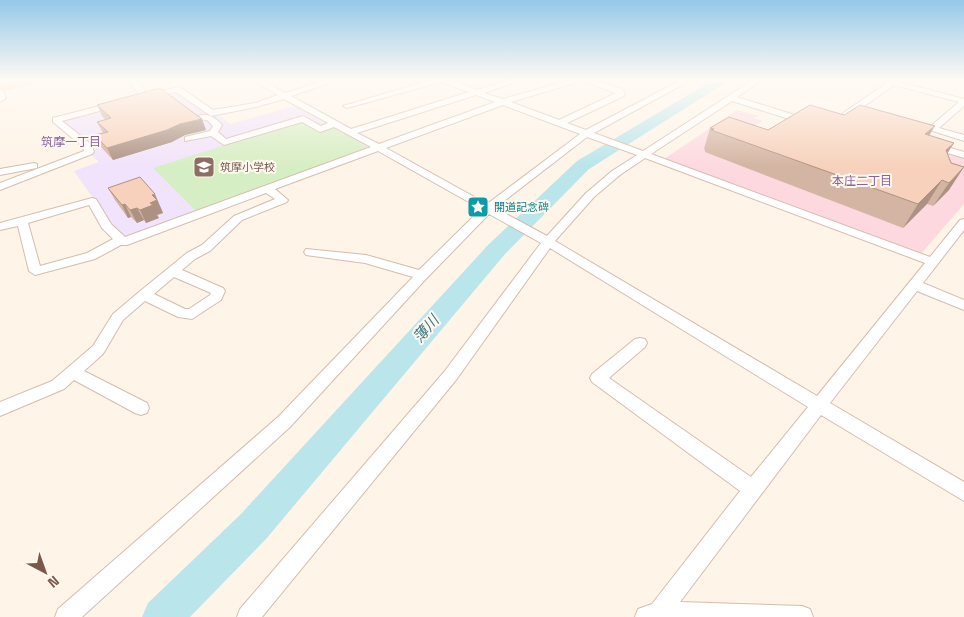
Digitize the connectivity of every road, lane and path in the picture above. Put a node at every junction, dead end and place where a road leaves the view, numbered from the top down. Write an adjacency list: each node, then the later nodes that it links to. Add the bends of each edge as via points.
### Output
1 (97, 109): 32 (street, via 56,120 88,146 89,152)
2 (206, 109): 3 (street, via 212,113)
3 (235, 109)
4 (307, 109): 20 (street)
5 (426, 109): 23 (street)
6 (485, 109): 29 (street)
7 (521, 109): 19 (street)
8 (589, 109): 19 (street)
9 (635, 109): 25 (street)
10 (713, 109): 30 (street)
11 (765, 109): 21 (street)
12 (854, 109): 18 (street, via 841,118)
13 (862, 109): 15 (street)
14 (956, 109): 22 (street)
15 (866, 110)
16 (201, 116): 24 (street, via 218,125)
17 (904, 120): 22 (street)
18 (850, 121)
19 (560, 123): 25 (street)
20 (335, 124): 23 (street); 24 (street, via 320,129 303,119 224,142)
21 (816, 125)
22 (932, 129): 26 (street)
23 (350, 132): 29 (street)
24 (212, 133): 27 (street)
25 (589, 134): 30 (street); 36 (street, via 560,151)
26 (964, 138)
27 (188, 140)
28 (917, 141): 31 (street)
29 (379, 148): 35 (street); 36 (street)
30 (641, 153): 41 (street, via 590,195); 43 (street)
31 (964, 155)
32 (70, 159): 33 (street); 34 (street)
33 (0, 172)
34 (0, 187)
35 (268, 189): 40 (street, via 133,240); 44 (street, via 283,200 238,218 206,248)
36 (491, 209): 41 (street); 45 (street)
37 (22, 220): 39 (street); 40 (street, via 92,201 106,226); 40 (street, via 35,271 91,256)
38 (964, 222): 43 (street)
39 (0, 228)
40 (121, 240)
41 (545, 240): 51 (street); 58 (street, via 450,376)
42 (310, 252): 45 (street, via 366,259)
43 (933, 262): 46 (street)
44 (173, 271): 47 (street); 47 (street, via 218,291 216,297 192,314 183,314)
45 (422, 274): 57 (street, via 284,422)
46 (915, 285): 48 (street); 51 (street)
47 (144, 295): 50 (street, via 118,317 98,350)
48 (964, 306)
49 (640, 343): 54 (street, via 598,378)
50 (73, 372): 52 (street); 53 (street, via 58,385)
51 (820, 405): 54 (street); 55 (street)
52 (141, 408)
53 (0, 409)
54 (753, 489): 56 (street)
55 (964, 492)
56 (653, 615): 59 (street)
57 (66, 617)
58 (248, 617)
59 (802, 617)

